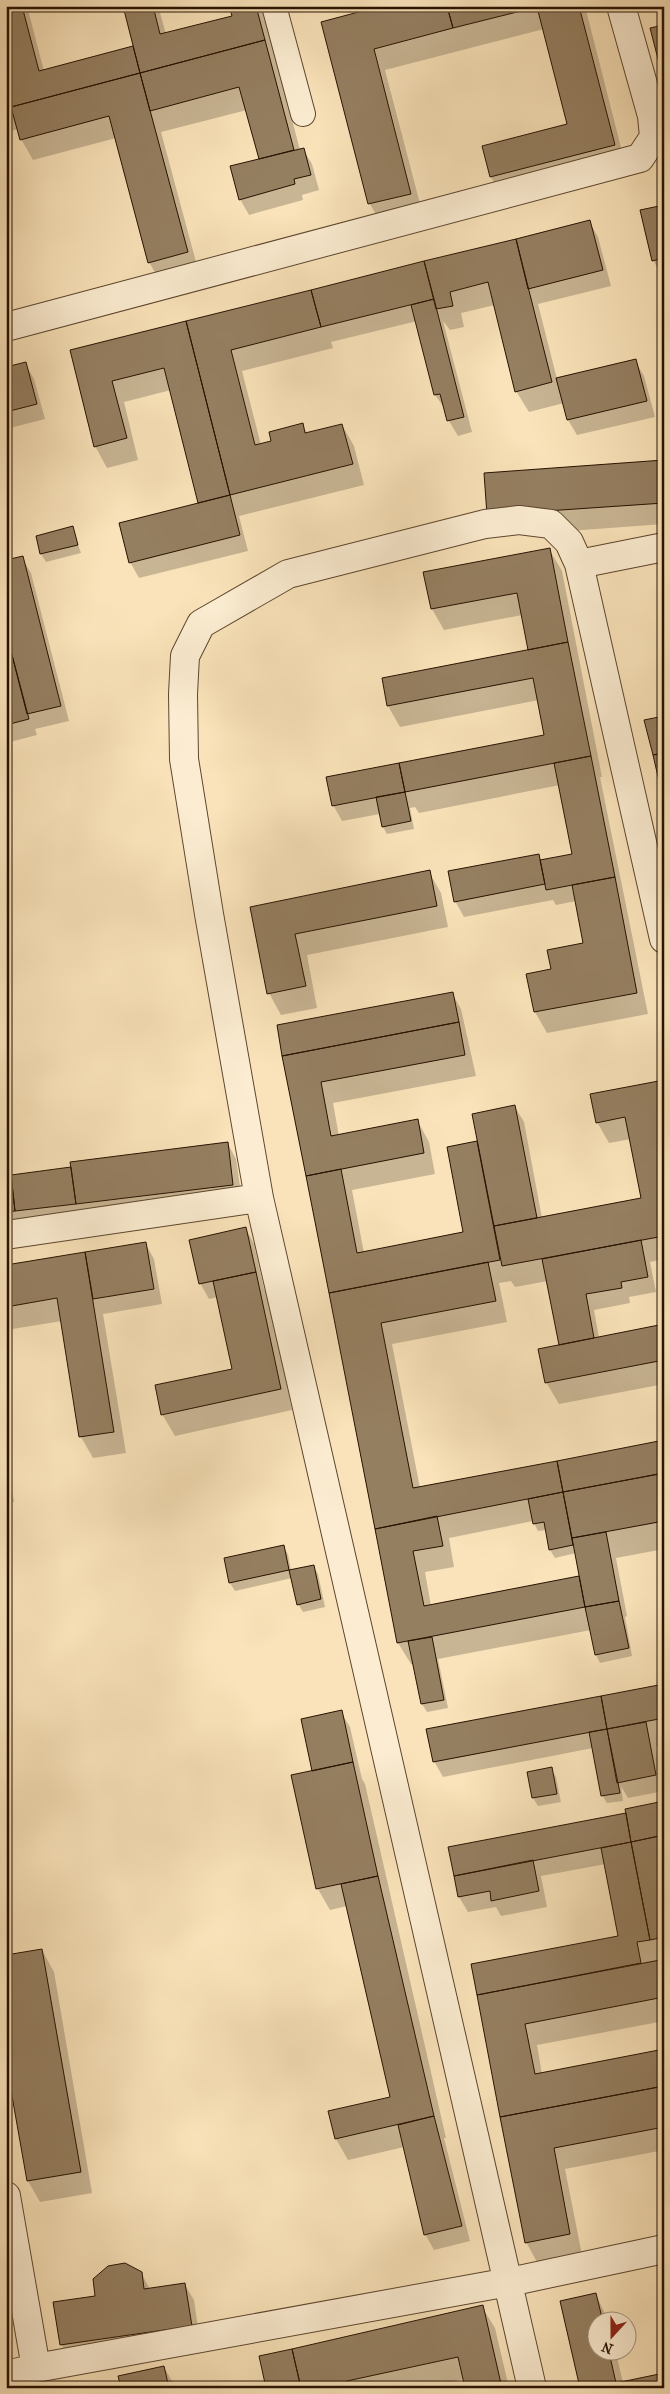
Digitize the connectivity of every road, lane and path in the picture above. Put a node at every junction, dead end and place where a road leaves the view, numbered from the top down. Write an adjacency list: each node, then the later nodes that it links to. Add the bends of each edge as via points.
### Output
1 (274, 6): 3 (lane)
2 (621, 6): 4 (street, via 652,116 654,137 640,158)
3 (302, 114)
4 (6, 327)
5 (664, 547): 6 (street)
6 (579, 564): 7 (street); 8 (street, via 569,542 551,524 519,520 486,524 288,574 201,624 185,656 184,759)
7 (664, 939)
8 (259, 1198): 9 (street); 12 (street)
9 (6, 1235)
10 (6, 2196): 13 (street)
11 (664, 2249): 12 (street)
12 (509, 2282): 13 (street); 15 (street)
13 (36, 2368): 14 (street)
14 (6, 2375)
15 (532, 2388)

